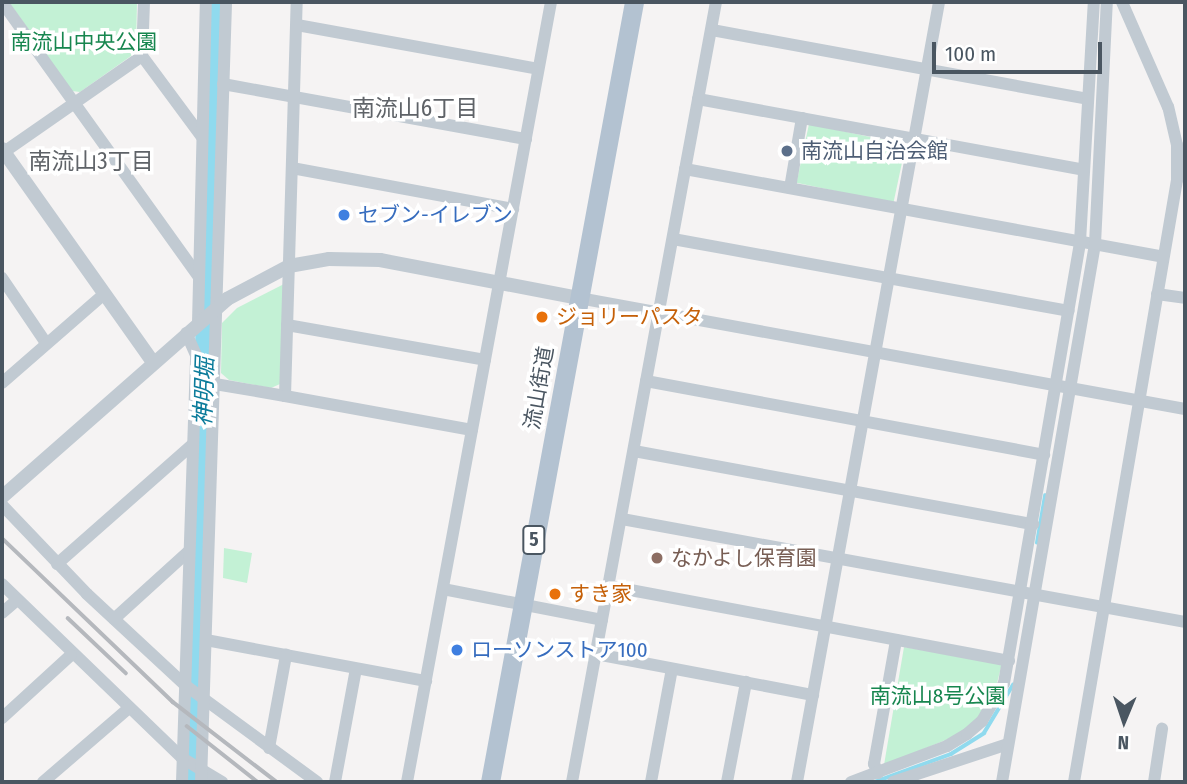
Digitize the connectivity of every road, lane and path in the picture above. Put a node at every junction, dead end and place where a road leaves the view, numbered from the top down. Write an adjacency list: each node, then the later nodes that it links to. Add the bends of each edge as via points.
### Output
1 (2, 2): 22 (street)
2 (144, 2): 15 (street)
3 (206, 2): 25 (street)
4 (226, 2): 18 (street)
5 (298, 2): 13 (street)
6 (551, 2): 16 (street)
7 (634, 2): 46 (main road, 流山街道 / 5)
8 (716, 2): 14 (street)
9 (939, 2): 17 (street)
10 (1094, 2): 21 (street)
11 (1107, 2): 37 (street)
12 (1122, 2): 24 (street)
13 (297, 25): 16 (street); 19 (street)
14 (712, 30): 17 (street); 20 (street)
15 (142, 56): 22 (street); 25 (street)
16 (538, 69): 26 (street)
17 (927, 69): 21 (street); 27 (street)
18 (223, 84): 19 (street); 48 (street)
19 (293, 96): 26 (street); 29 (street)
20 (698, 99): 23 (street); 30 (street)
21 (1088, 99): 31 (street)
22 (73, 104): 28 (street); 40 (street)
23 (802, 118): 27 (street); 32 (street)
24 (1180, 128): 38 (street, via 1177,180)
25 (202, 137): 40 (street)
26 (526, 139): 33 (street)
27 (913, 139): 31 (street); 34 (street)
28 (2, 151): 45 (street)
29 (292, 168): 33 (street); 39 (street)
30 (685, 169): 32 (street); 35 (street)
31 (1084, 170): 36 (street)
32 (790, 188): 34 (street)
33 (513, 209): 43 (street)
34 (901, 209): 36 (street); 42 (street)
35 (673, 239): 42 (street); 50 (street)
36 (1080, 242): 37 (street); 49 (street)
37 (1095, 244): 38 (street); 62 (street)
38 (1163, 257): 44 (street)
39 (289, 267): 43 (street, via 355,258); 48 (street, via 237,292); 52 (street)
40 (198, 276): 51 (street)
41 (2, 278): 54 (street)
42 (888, 278): 49 (street); 55 (street)
43 (499, 282): 46 (street); 56 (street)
44 (1157, 294): 47 (street); 64 (street)
45 (103, 295): 54 (street); 57 (street)
46 (579, 298): 50 (street); 85 (main road, 流山街道 / 5)
47 (1185, 298)
48 (214, 309): 51 (street); 60 (street)
49 (1068, 311): 61 (street)
50 (660, 312): 55 (street); 58 (street)
51 (199, 322): 53 (street)
52 (288, 325): 56 (street); 63 (street)
53 (186, 333): 57 (street); 68 (street, via 195,347)
54 (46, 343): 59 (street)
55 (875, 352): 61 (street); 66 (street)
56 (485, 360): 67 (street)
57 (153, 362): 72 (street)
58 (646, 382): 66 (street); 69 (street)
59 (2, 383)
60 (215, 384): 63 (street); 92 (street)
61 (1055, 385): 62 (street); 70 (street)
62 (1070, 387): 64 (street); 83 (street)
63 (285, 396): 67 (street)
64 (1139, 401): 65 (street); 86 (street)
65 (1185, 409)
66 (863, 421): 70 (street); 71 (street)
67 (472, 430): 81 (street)
68 (193, 444): 76 (street); 78 (street)
69 (634, 450): 71 (street); 74 (street)
70 (1044, 455): 75 (street)
71 (850, 490): 75 (street); 77 (street)
72 (2, 497)
73 (2, 505): 78 (street)
74 (622, 519): 77 (street); 80 (street)
75 (1033, 524): 82 (street)
76 (189, 551): 88 (street); 102 (street)
77 (837, 558): 82 (street); 91 (street)
78 (57, 564): 88 (street)
79 (2, 584): 84 (street)
80 (609, 586): 89 (street); 91 (street)
81 (443, 589): 85 (street); 100 (street)
82 (1020, 592): 83 (street); 97 (street)
83 (1035, 595): 86 (street); 108 (street)
84 (17, 600): 87 (street); 95 (street)
85 (522, 604): 89 (street); 120 (main road, 流山街道 / 5)
86 (1104, 608): 90 (street); 128 (street)
87 (2, 613)
88 (114, 619): 102 (street)
89 (602, 620): 94 (street)
90 (1185, 622)
91 (825, 626): 93 (street); 103 (street)
92 (206, 640): 96 (street); 104 (street)
93 (896, 640): 97 (street); 112 (street, via 874,764)
94 (596, 654): 99 (street); 121 (street)
95 (71, 655): 105 (street); 106 (street)
96 (286, 656): 98 (street); 109 (street)
97 (1009, 661): 112 (street, via 995,703 967,734)
98 (356, 669): 100 (street); 118 (street)
99 (672, 669): 101 (street); 122 (street)
100 (426, 681): 119 (street)
101 (746, 682): 103 (street); 123 (street)
102 (185, 685): 104 (street); 110 (street)
103 (813, 695): 124 (street)
104 (205, 698): 109 (street); 111 (street)
105 (129, 708): 110 (street); 113 (street)
106 (2, 718)
107 (1162, 729): 129 (street)
108 (1008, 744): 126 (street); 127 (street)
109 (269, 748): 117 (street)
110 (182, 758): 111 (street); 114 (street)
111 (202, 766): 115 (street); 116 (street)
112 (878, 773): 125 (street)
113 (50, 780)
114 (182, 782)
115 (201, 782)
116 (222, 782)
117 (317, 782)
118 (335, 782)
119 (407, 782)
120 (490, 782)
121 (572, 782)
122 (652, 782)
123 (727, 782)
124 (797, 782)
125 (851, 782)
126 (893, 782)
127 (1002, 782)
128 (1074, 782)
129 (1154, 782)

